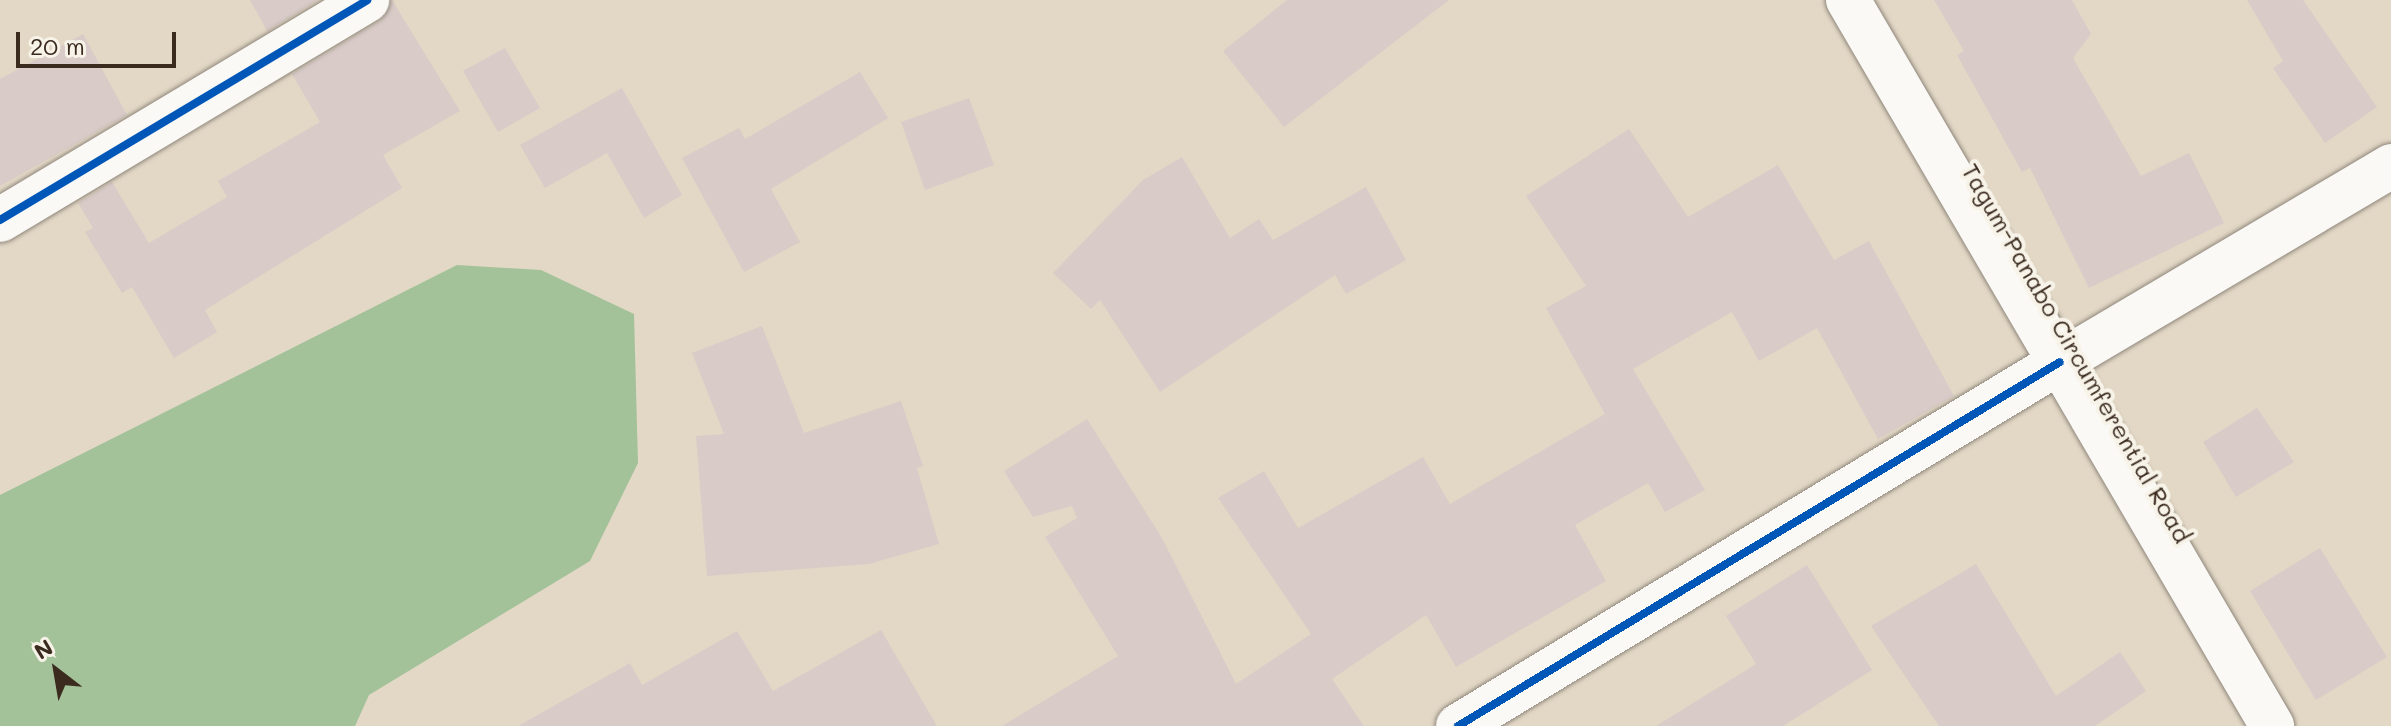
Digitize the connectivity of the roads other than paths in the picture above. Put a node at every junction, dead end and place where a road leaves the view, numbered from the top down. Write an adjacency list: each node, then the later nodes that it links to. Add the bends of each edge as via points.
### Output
1 (367, 0): 4 (main road)
2 (1848, 0): 5 (main road, Tagum-Panabo Circumferential Road)
3 (2391, 166): 5 (main road)
4 (0, 220)
5 (2060, 362): 6 (main road); 7 (main road, Tagum-Panabo Circumferential Road)
6 (1458, 726)
7 (2272, 726)

